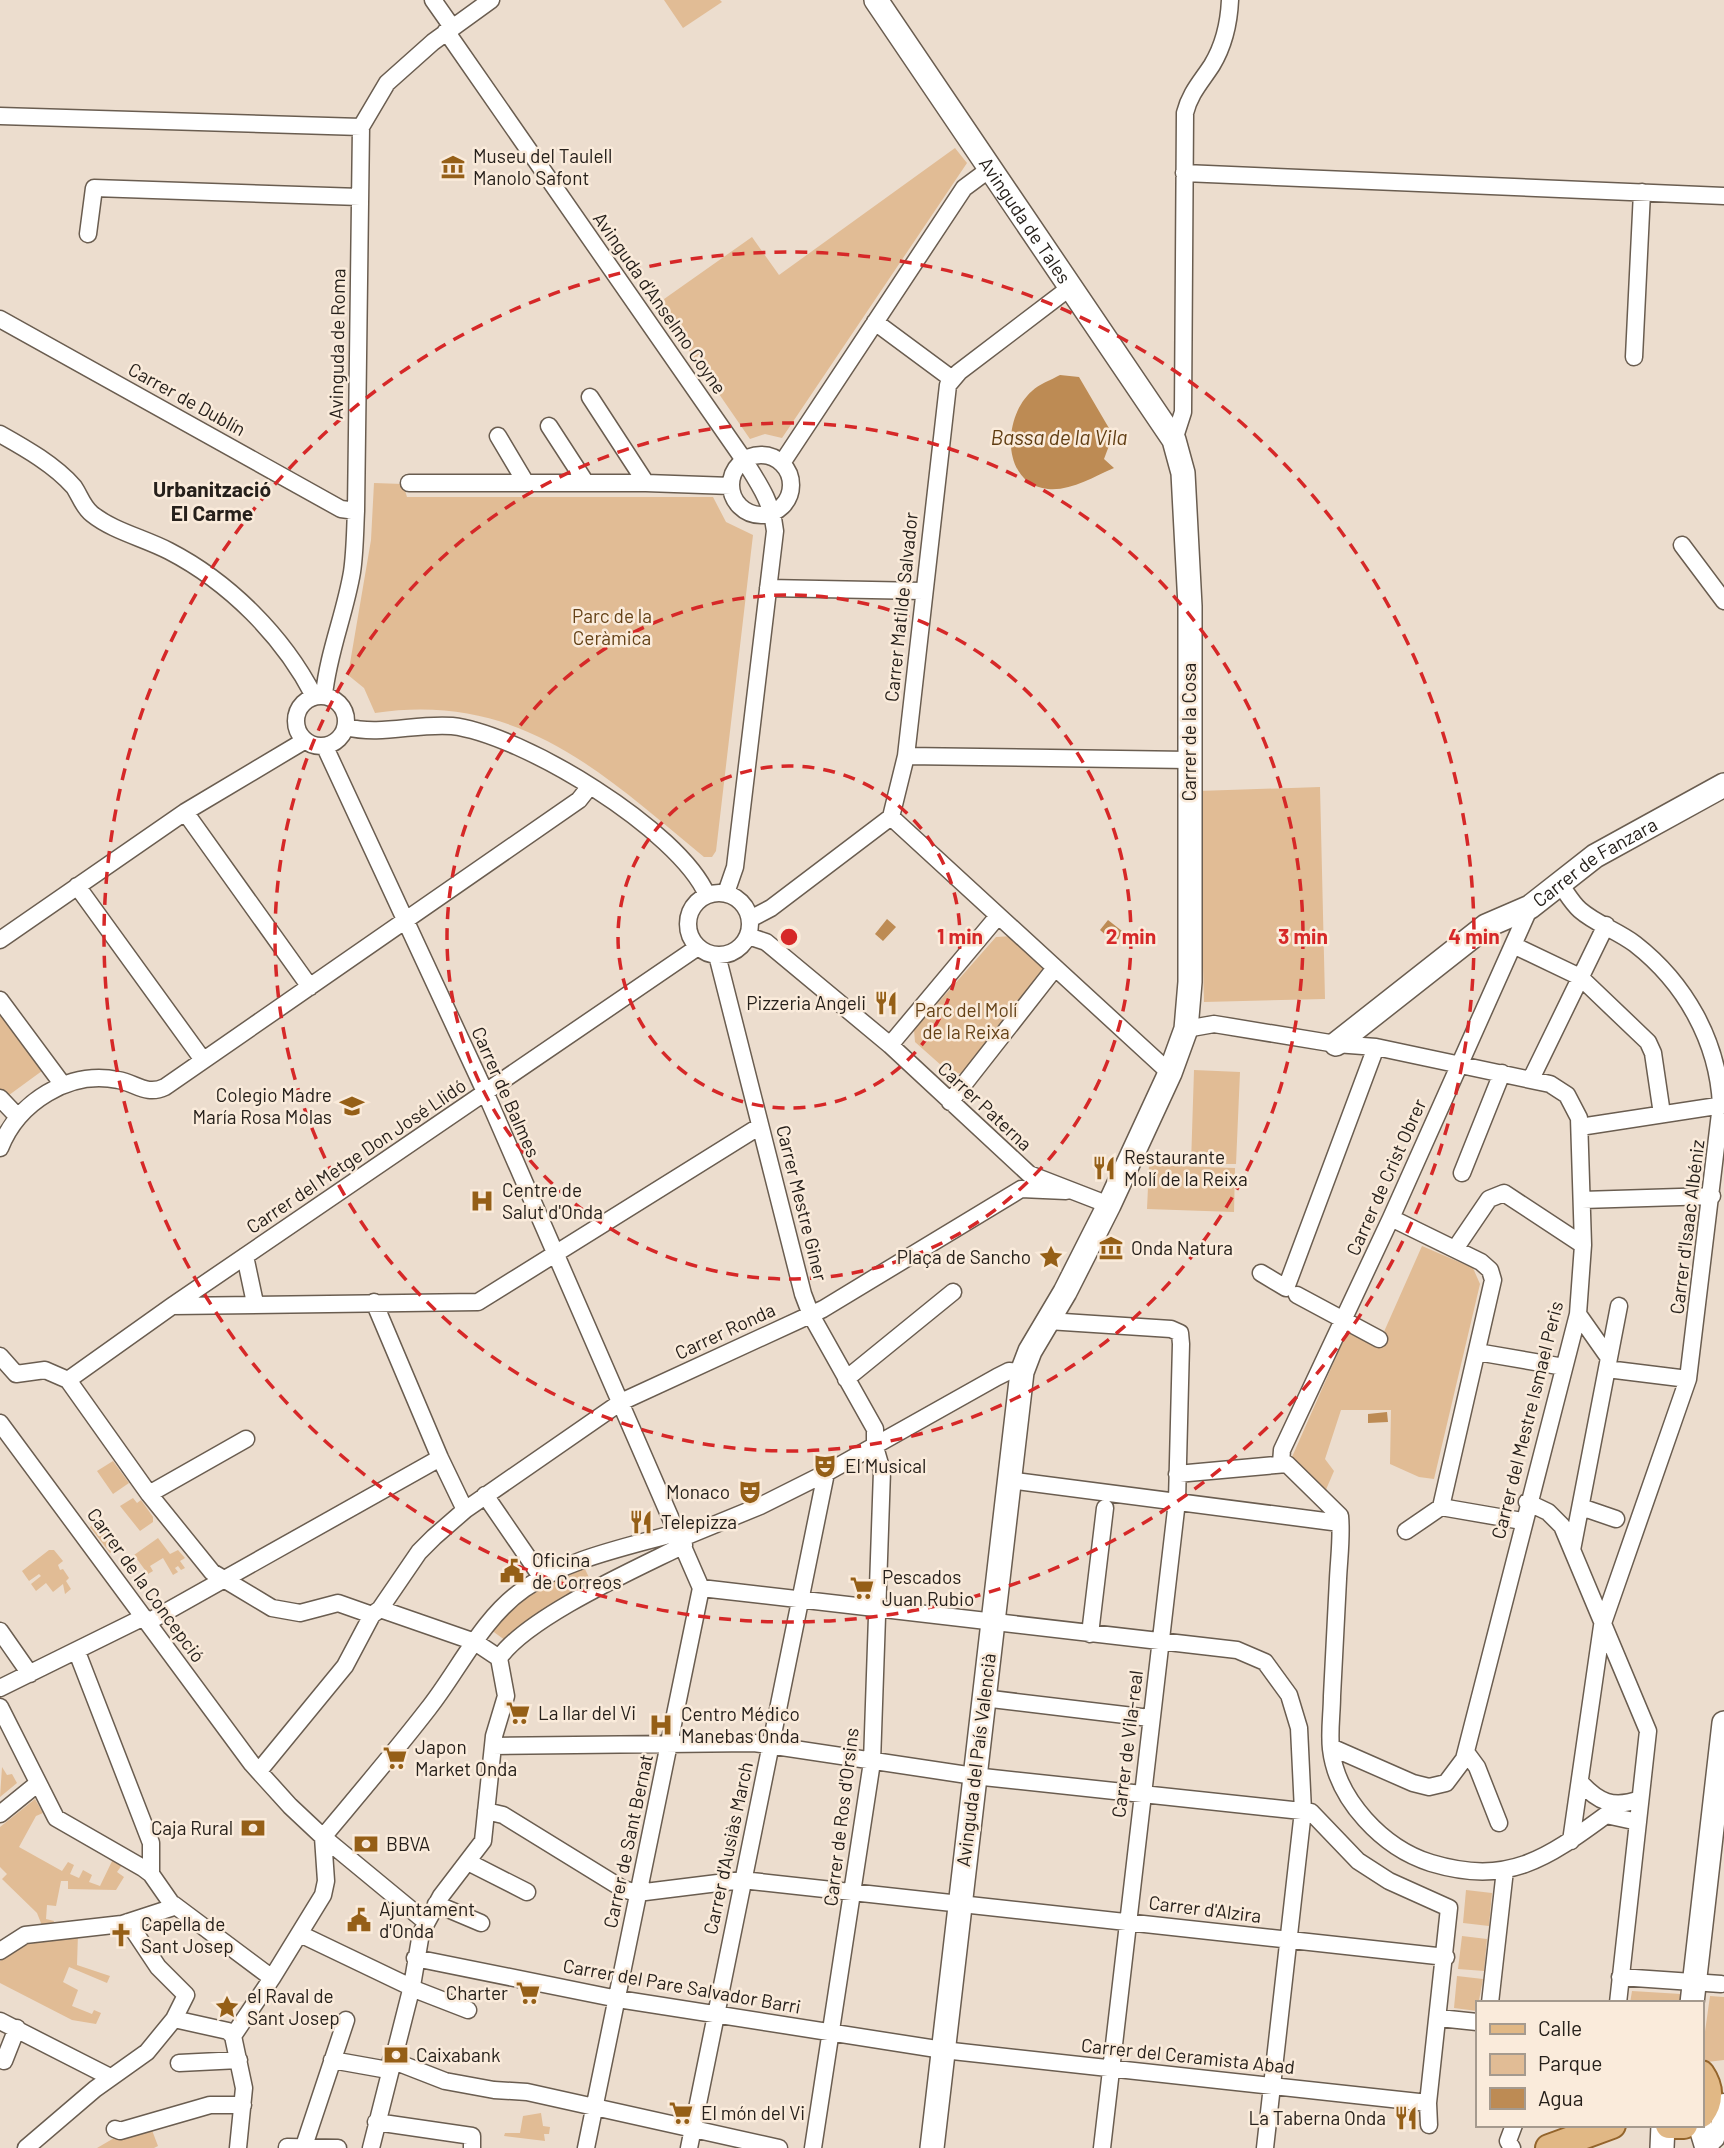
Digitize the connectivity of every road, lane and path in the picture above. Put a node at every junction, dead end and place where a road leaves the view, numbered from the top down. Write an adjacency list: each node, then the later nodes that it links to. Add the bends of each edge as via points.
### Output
1 (433, 0): 5 (street, Avinguda d'Anselmo Coyne)
2 (491, 0): 5 (street, Avinguda de Roma)
3 (876, 0): 8 (main road, Avinguda de Tales)
4 (1230, 0): 9 (street, via 1219,52 1189,97)
5 (449, 29): 7 (street, Avinguda de Roma, via 387,83); 24 (street, Avinguda d'Anselmo Coyne)
6 (0, 116): 7 (street)
7 (361, 127): 12 (street, Avinguda de Roma)
8 (991, 167): 14 (main road, Avinguda de Tales); 16 (street, via 964,188)
9 (1184, 173): 10 (street); 23 (street, via 1183,412)
10 (1642, 192): 11 (street); 17 (street)
11 (1724, 196)
12 (360, 197): 13 (street, via 94,188); 31 (street, Avinguda de Roma)
13 (88, 234)
14 (1072, 286): 18 (street); 23 (main road, Avinguda de Tales)
15 (0, 318): 31 (street, Carrer de Dublín, via 341,509)
16 (875, 322): 18 (street); 25 (street)
17 (1634, 357)
18 (952, 379): 35 (street, Carrer Matilde Salvador, via 943,415)
19 (590, 397): 29 (street)
20 (549, 426): 28 (street)
21 (0, 434): 37 (street, via 69,482 93,514 171,552 223,585 246,605)
22 (498, 436): 27 (street)
23 (1174, 440): 42 (main road, Carrer de la Cosa, via 1183,472 1190,606)
24 (744, 460): 25 (street, via 771,456); 30 (street, via 734,471); 32 (street, Avinguda d'Anselmo Coyne)
25 (782, 463): 32 (street, via 790,475 791,490)
26 (409, 483): 27 (street)
27 (526, 483): 28 (street)
28 (586, 483): 29 (street)
29 (646, 483): 30 (street)
30 (731, 486): 32 (street, via 738,504 754,514)
31 (356, 511): 37 (street, Avinguda de Roma, via 352,571)
32 (773, 513): 34 (street, Avinguda d'Anselmo Coyne)
33 (1682, 545): 36 (street)
34 (768, 588): 35 (street); 49 (street, Avinguda d'Anselmo Coyne, via 735,867)
35 (923, 591): 41 (street, Carrer Matilde Salvador)
36 (1724, 601)
37 (319, 696): 38 (street, via 337,701 346,713); 39 (street, via 300,707 296,725)
38 (346, 727): 40 (street, via 339,740); 44 (street, via 368,733 444,726 479,733 542,758)
39 (304, 741): 40 (street); 45 (street)
40 (325, 747): 53 (street, Carrer de Balmes)
41 (906, 756): 42 (street); 46 (street, Carrer Matilde Salvador)
42 (1189, 760): 64 (main road, Carrer de la Cosa, via 1191,982)
43 (1724, 785): 47 (main road, Carrer de Fanzara, via 1595,856)
44 (590, 786): 50 (street, via 645,825 687,864 699,876); 53 (street, via 579,800)
45 (185, 812): 48 (street); 62 (street)
46 (891, 817): 52 (street); 55 (street)
47 (1560, 884): 51 (main road, Carrer de Fanzara); 54 (street, Carrer d'Isaac Albéniz, via 1579,909)
48 (77, 886): 56 (street); 68 (street)
49 (726, 893): 50 (street); 55 (street, via 742,903)
50 (707, 895): 58 (street, via 688,918 691,939)
51 (1530, 907): 57 (street, Carrer de Crist Obrer); 66 (main road, Carrer de Fanzara, via 1486,926)
52 (998, 916): 60 (street); 65 (street)
53 (405, 922): 62 (street); 74 (street, Carrer de Balmes)
54 (1606, 925): 61 (street); 77 (street, Carrer d'Isaac Albéniz, via 1657,963 1686,999 1700,1021 1718,1069)
55 (749, 927): 59 (street, via 736,950); 65 (street, Carrer Paterna)
56 (0, 940)
57 (1513, 946): 61 (street); 69 (street, Carrer de Crist Obrer)
58 (698, 947): 59 (street); 74 (street, Carrer del Metge Don José Llidó)
59 (717, 956): 80 (street, Carrer Mestre Giner)
60 (1055, 968): 70 (street); 76 (street)
61 (1580, 977): 72 (street); 78 (street, via 1651,1047)
62 (310, 987): 68 (street)
63 (0, 1000): 73 (street)
64 (1186, 1029): 66 (street, Carrer del Mestre Ismael Peris, via 1214,1024); 70 (main road, Carrer de la Cosa)
65 (890, 1045): 76 (street, Carrer Paterna)
66 (1335, 1045): 67 (street, Carrer del Mestre Ismael Peris)
67 (1376, 1047): 69 (street, Carrer del Mestre Ismael Peris); 95 (street, via 1286,1288)
68 (203, 1060): 73 (street, via 155,1091 103,1078)
69 (1461, 1064): 71 (street, Carrer del Mestre Ismael Peris); 90 (street, Carrer de Crist Obrer)
70 (1170, 1073): 89 (main road, Carrer de la Cosa)
71 (1502, 1073): 72 (street, Carrer del Mestre Ismael Peris); 84 (street)
72 (1531, 1079): 81 (street, Carrer del Mestre Ismael Peris, via 1556,1086 1567,1095)
73 (63, 1084): 79 (street)
74 (486, 1094): 93 (street, Carrer de Balmes); 94 (street, Carrer del Metge Don José Llidó)
75 (0, 1098): 79 (street)
76 (950, 1102): 83 (street, Carrer Paterna)
77 (1723, 1105): 78 (street); 86 (street, Carrer d'Isaac Albéniz)
78 (1661, 1114): 81 (street)
79 (18, 1117): 82 (street)
80 (760, 1126): 93 (street); 103 (street, Carrer Mestre Giner)
81 (1580, 1127): 88 (street, Carrer del Mestre Ismael Peris)
82 (0, 1148)
83 (1021, 1168): 85 (street, Carrer Paterna); 87 (street)
84 (1462, 1173)
85 (1066, 1191): 87 (street, Carrer Ronda, via 1028,1188); 89 (street, Carrer Paterna)
86 (1712, 1196): 88 (street); 113 (street, Carrer d'Isaac Albéniz)
87 (1006, 1198): 103 (street, Carrer Ronda)
88 (1582, 1200): 91 (street, Carrer del Mestre Ismael Peris)
89 (1109, 1205): 104 (main road, Carrer de la Cosa)
90 (1391, 1218): 92 (street); 105 (street, Carrer de Crist Obrer)
91 (1583, 1245): 92 (street, via 1504,1194 1489,1199); 102 (street, Carrer del Mestre Ismael Peris)
92 (1454, 1249): 107 (street, via 1481,1262 1492,1275)
93 (555, 1254): 98 (street, via 478,1302); 115 (street, Carrer de Balmes)
94 (245, 1256): 99 (street, Carrer del Metge Don José Llidó); 100 (street, Carrer del Metge Don José Llidó)
95 (1261, 1273)
96 (953, 1292): 112 (street)
97 (1297, 1295): 105 (street)
98 (374, 1302): 99 (street); 119 (street)
99 (255, 1303): 100 (street)
100 (172, 1306): 114 (street, Carrer del Metge Don José Llidó)
101 (1619, 1306): 109 (street)
102 (1578, 1314): 109 (street); 110 (street, Carrer del Mestre Ismael Peris)
103 (811, 1315): 112 (street, Carrer Mestre Giner); 115 (street, Carrer Ronda)
104 (1048, 1321): 111 (main road, Carrer de la Cosa); 122 (street, Carrer de Vila-real, via 1180,1333)
105 (1343, 1322): 106 (street); 120 (street, Carrer de Crist Obrer, via 1282,1450)
106 (1379, 1339)
107 (1477, 1352): 110 (street); 130 (street, via 1447,1481)
108 (0, 1356): 114 (street, via 16,1374 45,1370)
109 (1608, 1364): 113 (street); 128 (street)
110 (1564, 1367): 127 (street, Carrer del Mestre Ismael Peris)
111 (1022, 1372): 118 (street, via 1009,1371 997,1377); 123 (main road, Avinguda del País Valencià)
112 (846, 1378): 118 (street, Carrer Mestre Giner, via 875,1429)
113 (1688, 1379): 148 (street, Carrer d'Isaac Albéniz)
114 (68, 1380): 124 (street)
115 (621, 1402): 125 (street, Carrer Ronda); 136 (street, Carrer de Balmes)
116 (0, 1423): 146 (street, Carrer de la Concepció)
117 (246, 1439): 124 (street)
118 (875, 1447): 121 (street); 144 (street, Carrer de Ros d'Orsins, via 882,1481)
119 (440, 1458): 131 (street); 140 (street)
120 (1281, 1463): 122 (street); 134 (street, via 1291,1467 1336,1511)
121 (826, 1474): 136 (street); 143 (street, Carrer d'Ausiàs March)
122 (1177, 1474): 126 (street, Carrer de Vila-real)
123 (1008, 1480): 126 (street); 147 (main road, Avinguda del País Valencià)
124 (149, 1494): 140 (street, via 197,1557)
125 (485, 1496): 131 (street, Carrer Ronda); 139 (street)
126 (1177, 1502): 134 (street); 152 (street, Carrer de Vila-real)
127 (1527, 1502): 133 (street, Carrer del Mestre Ismael Peris); 137 (street, via 1556,1518)
128 (1581, 1507): 132 (street); 137 (street)
129 (1105, 1508): 150 (street)
130 (1446, 1508): 133 (street); 135 (street)
131 (466, 1510): 145 (street, Carrer Ronda, via 419,1552)
132 (1616, 1519)
133 (1522, 1521): 166 (street, Carrer del Mestre Ismael Peris)
134 (1340, 1523): 165 (street)
135 (1406, 1531)
136 (682, 1538): 138 (street); 141 (street); 142 (street)
137 (1572, 1550): 148 (street)
138 (599, 1556): 139 (street); 141 (street)
139 (542, 1578): 151 (street, via 506,1605)
140 (224, 1579): 145 (street, via 256,1602 279,1610 306,1613 335,1602); 146 (street)
141 (611, 1582): 154 (street, via 531,1628)
142 (701, 1588): 143 (street); 162 (street, Carrer de Sant Bernat)
143 (800, 1600): 144 (street); 164 (street, Carrer d'Ausiàs March)
144 (877, 1609): 147 (street); 167 (street, Carrer de Ros d'Orsins)
145 (376, 1612): 151 (street); 168 (street, Carrer Ronda, via 345,1666)
146 (146, 1619): 153 (street); 168 (street, Carrer de la Concepció)
147 (991, 1623): 150 (street); 157 (main road, Avinguda del País Valencià)
148 (1602, 1626): 171 (street, Carrer d'Isaac Albéniz); 173 (street, via 1648,1731)
149 (0, 1631): 155 (street)
150 (1090, 1634): 152 (street)
151 (475, 1642): 154 (street); 180 (street, via 429,1709)
152 (1160, 1642): 159 (street, Carrer de Vila-real); 175 (street, via 1237,1650 1256,1656 1272,1669 1295,1711)
153 (77, 1652): 155 (street); 184 (street, via 151,1843)
154 (499, 1658): 163 (street, via 506,1696)
155 (30, 1674): 156 (street)
156 (0, 1688)
157 (983, 1698): 159 (street); 169 (main road, Avinguda del País Valencià)
158 (0, 1707): 161 (street)
159 (1150, 1718): 172 (street, Carrer de Vila-real)
160 (1724, 1723): 205 (main road)
161 (7, 1732): 170 (street)
162 (669, 1745): 163 (street); 164 (street); 188 (street, Carrer de Sant Bernat)
163 (492, 1746): 174 (street)
164 (771, 1746): 167 (street); 185 (street, Carrer d'Ausiàs March)
165 (1331, 1748): 166 (street, Carrer del Mestre Ismael Peris, via 1429,1787 1446,1783 1460,1769); 183 (street, via 1345,1789 1381,1836 1412,1856 1436,1864)
166 (1466, 1752): 179 (street, via 1477,1767)
167 (873, 1762): 169 (street); 187 (street, Carrer de Ros d'Orsins)
168 (259, 1771): 180 (street, Carrer de la Concepció)
169 (974, 1776): 172 (street); 190 (main road, Avinguda del País Valencià)
170 (37, 1784): 176 (street); 184 (street, via 62,1823 127,1856)
171 (1579, 1788): 173 (street, via 1595,1799 1626,1804); 177 (street); 181 (street, Carrer d'Isaac Albéniz)
172 (1142, 1793): 175 (street); 192 (street, Carrer de Vila-real)
173 (1640, 1799): 178 (street)
174 (486, 1811): 182 (street, via 481,1845); 188 (street, via 503,1815)
175 (1303, 1811): 197 (street); 199 (street, via 1317,1815 1348,1852 1374,1872 1449,1908)
176 (0, 1814)
177 (1606, 1815): 178 (street); 181 (street)
178 (1638, 1822): 202 (street)
179 (1499, 1823)
180 (323, 1837): 193 (street, Carrer de la Concepció); 196 (street, via 326,1887)
181 (1571, 1841): 183 (street, via 1542,1859)
182 (468, 1862): 186 (street); 191 (street)
183 (1505, 1870): 207 (street)
184 (151, 1874): 189 (street)
185 (742, 1880): 187 (street, Carrer d'Alzira); 188 (street, Carrer d'Alzira); 210 (street, Carrer d'Ausiàs March)
186 (527, 1892)
187 (853, 1892): 190 (street, Carrer d'Alzira); 217 (street, Carrer de Ros d'Orsins)
188 (637, 1894): 206 (street, Carrer de Sant Bernat)
189 (171, 1901): 194 (street, via 172,1910); 201 (street)
190 (959, 1903): 192 (street, Carrer d'Alzira); 219 (main road, Avinguda del País Valencià)
191 (436, 1904): 193 (street); 195 (street)
192 (1128, 1921): 197 (street, Carrer d'Alzira); 225 (street, Carrer de Vila-real)
193 (426, 1922): 200 (street)
194 (125, 1923): 198 (street, via 25,1935); 214 (street, via 186,1995)
195 (481, 1923)
196 (300, 1934): 201 (street); 204 (street)
197 (1288, 1940): 199 (street, Carrer d'Alzira); 228 (street)
198 (0, 1951)
199 (1446, 1957): 211 (street)
200 (415, 1958): 204 (street); 206 (street, Carrer del Pare Salvador Barri)
201 (275, 1974): 218 (street)
202 (1620, 1977): 205 (street); 208 (street)
203 (1721, 1984): 205 (street)
204 (412, 1986): 209 (street); 224 (street)
205 (1693, 1993)
206 (618, 1999): 210 (street, Carrer del Pare Salvador Barri); 230 (street, Carrer de Sant Bernat)
207 (1490, 2001)
208 (1618, 2001)
209 (468, 2010)
210 (716, 2013): 217 (street, Carrer del Pare Salvador Barri); 240 (street, Carrer d'Ausiàs March)
211 (1439, 2018): 215 (street); 229 (street)
212 (346, 2020): 221 (street)
213 (0, 2021): 216 (street)
214 (172, 2022): 218 (street, via 228,2031); 226 (street, via 147,2052)
215 (1476, 2022)
216 (17, 2028): 222 (street); 226 (street)
217 (831, 2032): 219 (street, Carrer del Pare Salvador Barri); 252 (street, Carrer de Ros d'Orsins)
218 (233, 2036): 220 (street)
219 (943, 2049): 225 (street, Carrer del Ceramista Abad); 253 (main road, Avinguda del País Valencià)
220 (239, 2060): 223 (street); 232 (street)
221 (332, 2060): 224 (street); 243 (street)
222 (1, 2063)
223 (179, 2063)
224 (390, 2065): 230 (street, via 445,2081); 233 (street)
225 (1111, 2069): 228 (street, Carrer del Ceramista Abad); 254 (street, Carrer de Vila-real)
226 (110, 2077): 245 (street)
227 (1714, 2080): 231 (main road); 241 (street, via 1716,2139)
228 (1271, 2087): 229 (street, Carrer del Ceramista Abad); 255 (street)
229 (1428, 2103): 234 (street)
230 (594, 2106): 240 (street); 249 (street, Carrer de Sant Bernat)
231 (1703, 2109)
232 (243, 2113): 239 (street, via 210,2105); 242 (street)
233 (376, 2122): 247 (street); 248 (street, via 472,2136)
234 (1429, 2125)
235 (1513, 2127): 256 (street, via 1508,2141)
236 (1574, 2127): 257 (main road)
237 (1607, 2127): 258 (main road)
238 (1663, 2127): 259 (main road)
239 (115, 2129)
240 (693, 2129): 250 (street, Carrer d'Ausiàs March); 251 (street)
241 (1706, 2142)
242 (241, 2146)
243 (304, 2146): 244 (street); 246 (street)
244 (287, 2147)
245 (26, 2148)
246 (338, 2148)
247 (371, 2148)
248 (472, 2148)
249 (586, 2148)
250 (689, 2148)
251 (779, 2148)
252 (813, 2148)
253 (932, 2148)
254 (1102, 2148)
255 (1265, 2148)
256 (1512, 2148)
257 (1534, 2148)
258 (1549, 2148)
259 (1662, 2148)

